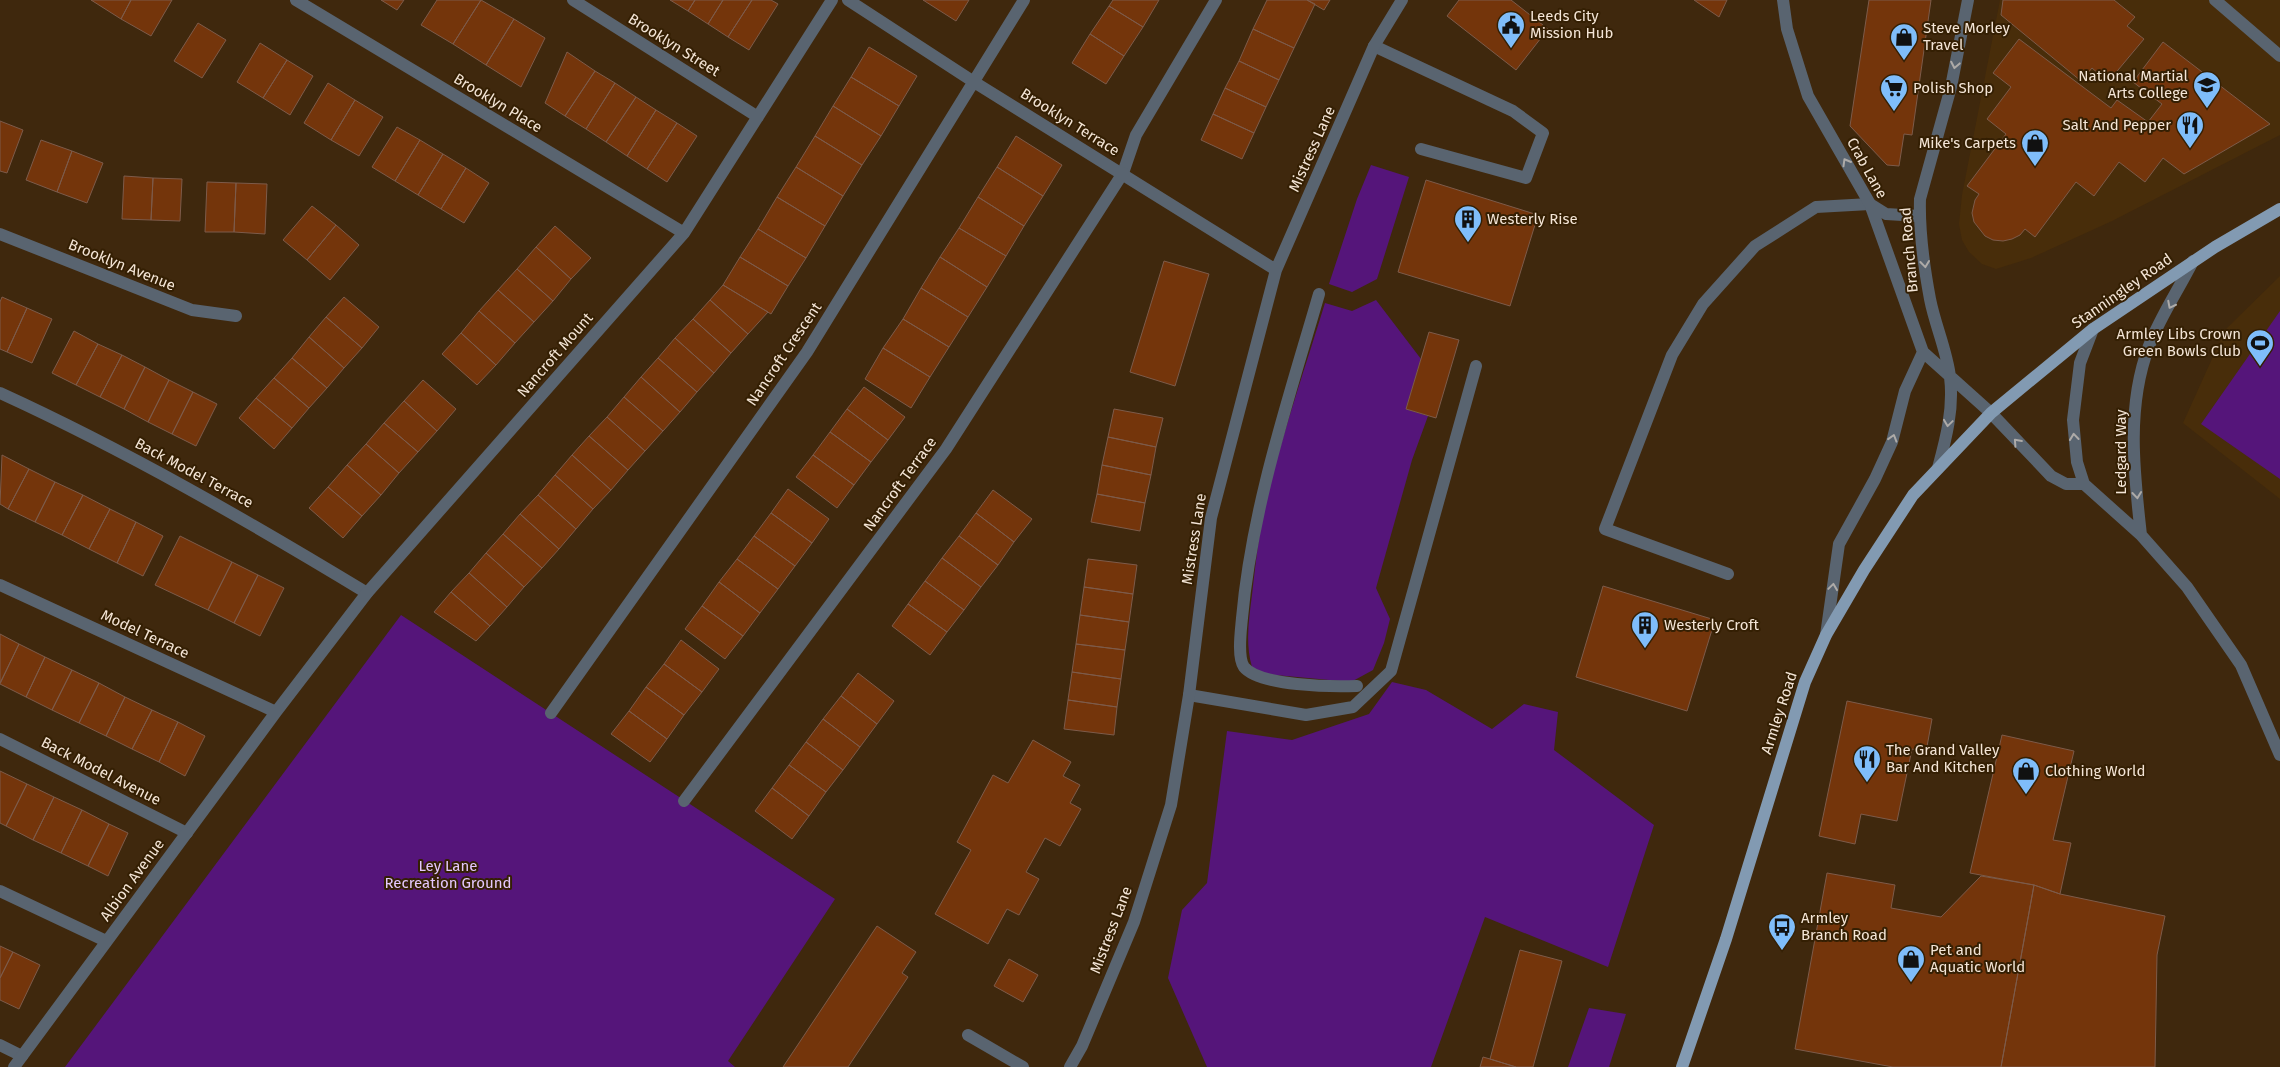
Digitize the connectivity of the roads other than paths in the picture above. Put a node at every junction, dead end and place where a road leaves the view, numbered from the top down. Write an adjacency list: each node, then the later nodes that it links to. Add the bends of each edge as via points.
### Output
1 (296, 0): 20 (street, Brooklyn Place)
2 (573, 0): 14 (street, Brooklyn Street)
3 (832, 0): 14 (street, Nancroft Mount)
4 (848, 0): 13 (street, Brooklyn Terrace)
5 (1024, 0): 13 (street, Nancroft Crescent)
6 (1216, 0): 16 (street, Nancroft Terrace, via 1136,135)
7 (1402, 0): 11 (street, Mistress Lane)
8 (1783, 0): 17 (street, Crab Lane, one-way to 8, via 1808,96 1787,29)
9 (1968, 0): 19 (street, Branch Road, one-way to 19, via 1951,87 1920,199)
10 (2215, 0): 12 (street)
11 (1374, 46): 15 (street, via 1513,111 1543,133 1526,178); 23 (street, Mistress Lane)
12 (2280, 56)
13 (974, 82): 16 (street, Brooklyn Terrace); 42 (street, Nancroft Crescent, via 807,352)
14 (758, 118): 20 (street, Nancroft Mount)
15 (1421, 150)
16 (1123, 173): 23 (street, Brooklyn Terrace); 45 (street, Nancroft Terrace, via 946,449)
17 (1870, 204): 19 (street, via 1886,214); 27 (street, Crab Lane); 35 (street, via 1816,207 1755,246 1703,304 1672,355 1606,529)
18 (2280, 209): 22 (main road, Stanningley Road)
19 (1919, 216): 29 (street, Branch Road, one-way to 29, via 1930,299)
20 (684, 233): 37 (street, Nancroft Mount)
21 (0, 234): 25 (street, Brooklyn Avenue, via 192,310)
22 (2193, 262): 26 (main road, Stanningley Road); 34 (street, Ledgard Way, one-way to 34, via 2149,346 2140,380 2134,422)
23 (1276, 270): 40 (street, Mistress Lane, via 1211,518)
24 (1319, 294): 39 (street, via 1255,522 1240,646 1243,666 1254,676 1332,687)
25 (236, 316)
26 (2093, 329): 31 (main road, Stanningley Road); 33 (street, one-way to 26, via 2077,462 2073,420 2080,363)
27 (1923, 352): 29 (street, Crab Lane); 38 (street, one-way to 27, via 1839,544 1892,442 1905,391)
28 (1476, 366): 40 (street, via 1391,670 1353,706 1306,715)
29 (1950, 376): 31 (street, Crab Lane); 32 (street, Branch Road, one-way to 32, via 1951,407)
30 (0, 393): 37 (street, Back Model Terrace, via 69,425 251,523)
31 (1991, 413): 32 (main road, Armley Road); 33 (street, one-way to 31, via 2066,484 2050,476)
32 (1938, 468): 38 (main road, Armley Road, via 1902,512)
33 (2084, 484): 34 (street, Ledgard Way)
34 (2141, 535): 44 (street, Ledgard Way, via 2187,587 2241,665)
35 (1728, 574)
36 (0, 586): 41 (street, Model Terrace)
37 (367, 593): 41 (street, Nancroft Mount)
38 (1826, 635): 55 (main road, Armley Road, via 1805,682 1729,930)
39 (1357, 686)
40 (1189, 695): 54 (street, Mistress Lane, via 1171,805 1134,922)
41 (276, 712): 46 (street, Albion Avenue)
42 (551, 713)
43 (0, 739): 46 (street, Back Model Avenue)
44 (2280, 754)
45 (684, 801)
46 (187, 832): 48 (street, Albion Avenue)
47 (0, 891): 48 (street)
48 (106, 941): 51 (street, Albion Avenue)
49 (968, 1035): 53 (street)
50 (0, 1045): 51 (street)
51 (22, 1056): 52 (street, Albion Avenue)
52 (14, 1067)
53 (1023, 1067)
54 (1070, 1067)
55 (1682, 1067)

